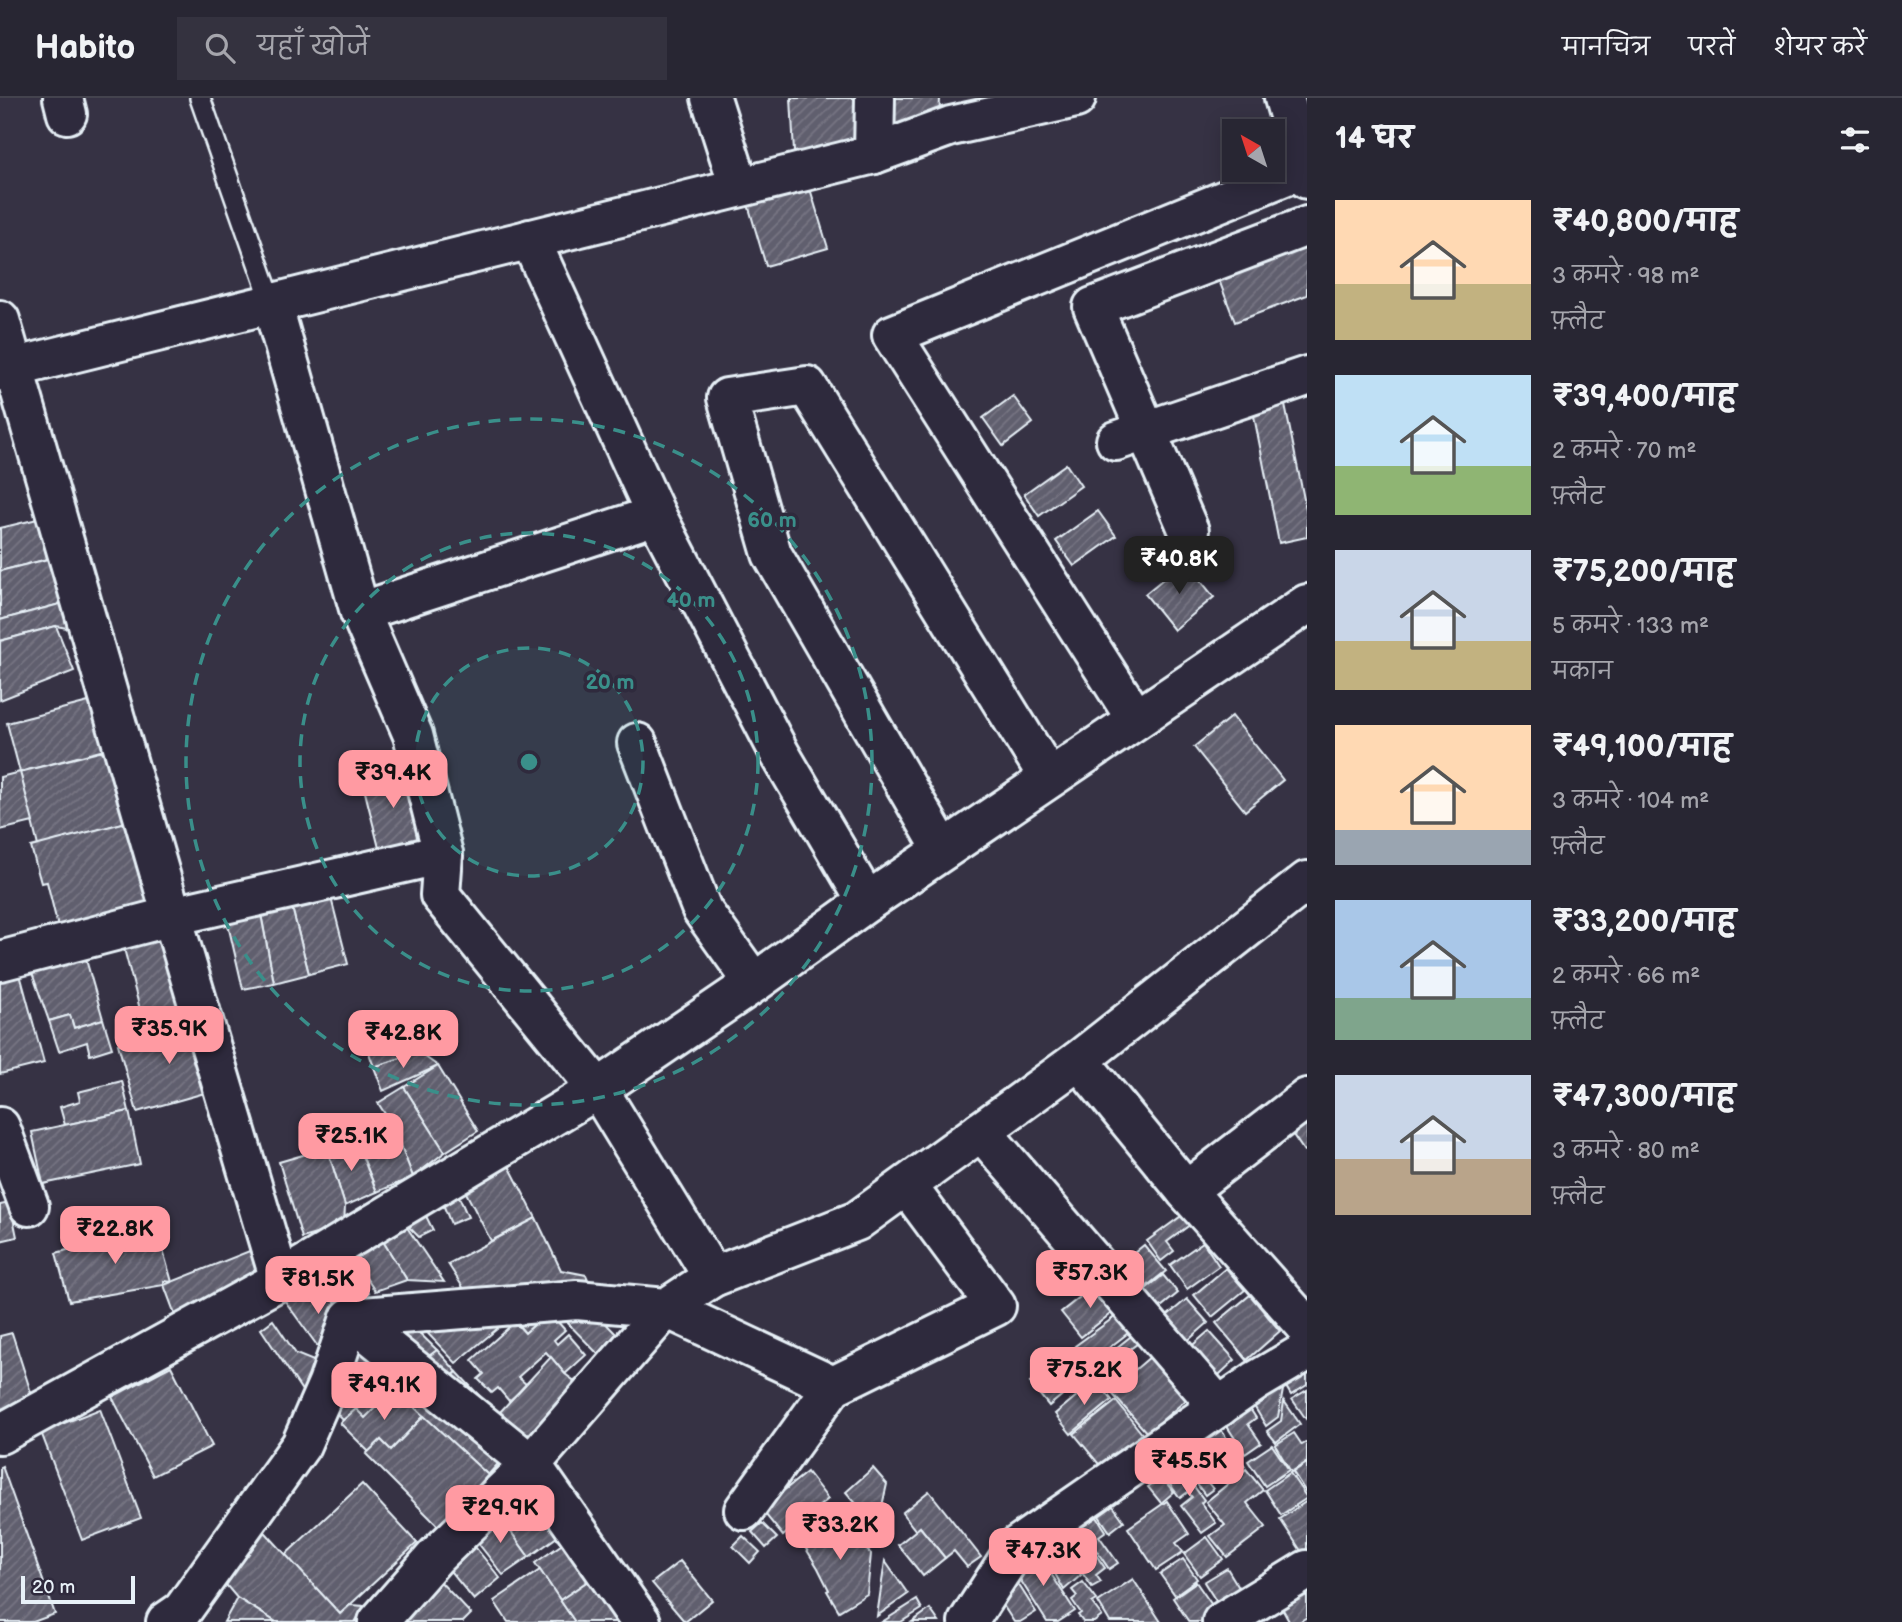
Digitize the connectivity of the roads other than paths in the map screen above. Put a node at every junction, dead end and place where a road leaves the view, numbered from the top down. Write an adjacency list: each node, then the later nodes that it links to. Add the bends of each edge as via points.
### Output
1 (200, 98): 12 (lane)
2 (710, 98): 9 (street)
3 (875, 98): 7 (street)
4 (1076, 98): 6 (street)
5 (1284, 98): 8 (street)
6 (955, 112): 7 (street)
7 (874, 154): 9 (street)
8 (1306, 174): 21 (street, via 892,335)
9 (739, 186): 11 (street)
10 (1307, 226): 16 (street, via 1093,307)
11 (530, 239): 12 (street); 17 (street)
12 (272, 303): 14 (street); 20 (street)
13 (0, 320): 14 (street)
14 (7, 370): 28 (street)
15 (1307, 376): 16 (street)
16 (1131, 437): 18 (street)
17 (656, 516): 20 (street); 27 (street, via 780,754)
18 (1189, 531)
19 (1307, 604): 21 (street)
20 (360, 612): 25 (street, via 413,734)
21 (1136, 719): 23 (street)
22 (637, 743): 30 (street, via 702,910)
23 (1049, 778): 24 (street); 24 (street, via 807,386 727,398 772,554)
24 (943, 850): 27 (street)
25 (443, 854): 28 (street); 32 (street, via 440,895)
26 (1307, 881): 31 (street)
27 (867, 902): 30 (street)
28 (172, 916): 29 (street); 40 (street)
29 (0, 961)
30 (754, 983): 32 (street)
31 (1079, 1060): 35 (street); 37 (street)
32 (598, 1089): 39 (street); 40 (street)
33 (1307, 1098): 37 (street)
34 (0, 1128): 38 (street)
35 (981, 1131): 36 (street); 46 (street)
36 (907, 1186): 39 (street, via 857,1221); 45 (street, via 996,1306)
37 (1186, 1191): 43 (street)
38 (29, 1206)
39 (713, 1276): 41 (street)
40 (280, 1280): 47 (street)
41 (666, 1308): 42 (street, via 577,1300); 45 (street); 48 (street)
42 (350, 1318): 48 (street); 51 (street, via 301,1445 182,1611)
43 (1307, 1327)
44 (1307, 1351): 46 (street)
45 (833, 1386): 49 (street)
46 (1219, 1406): 54 (street, via 1017,1546)
47 (0, 1434)
48 (531, 1464): 52 (street, via 436,1556); 53 (street)
49 (744, 1510)
50 (1307, 1570): 55 (street)
51 (166, 1622)
52 (378, 1622)
53 (642, 1622)
54 (968, 1622)
55 (1222, 1622)

